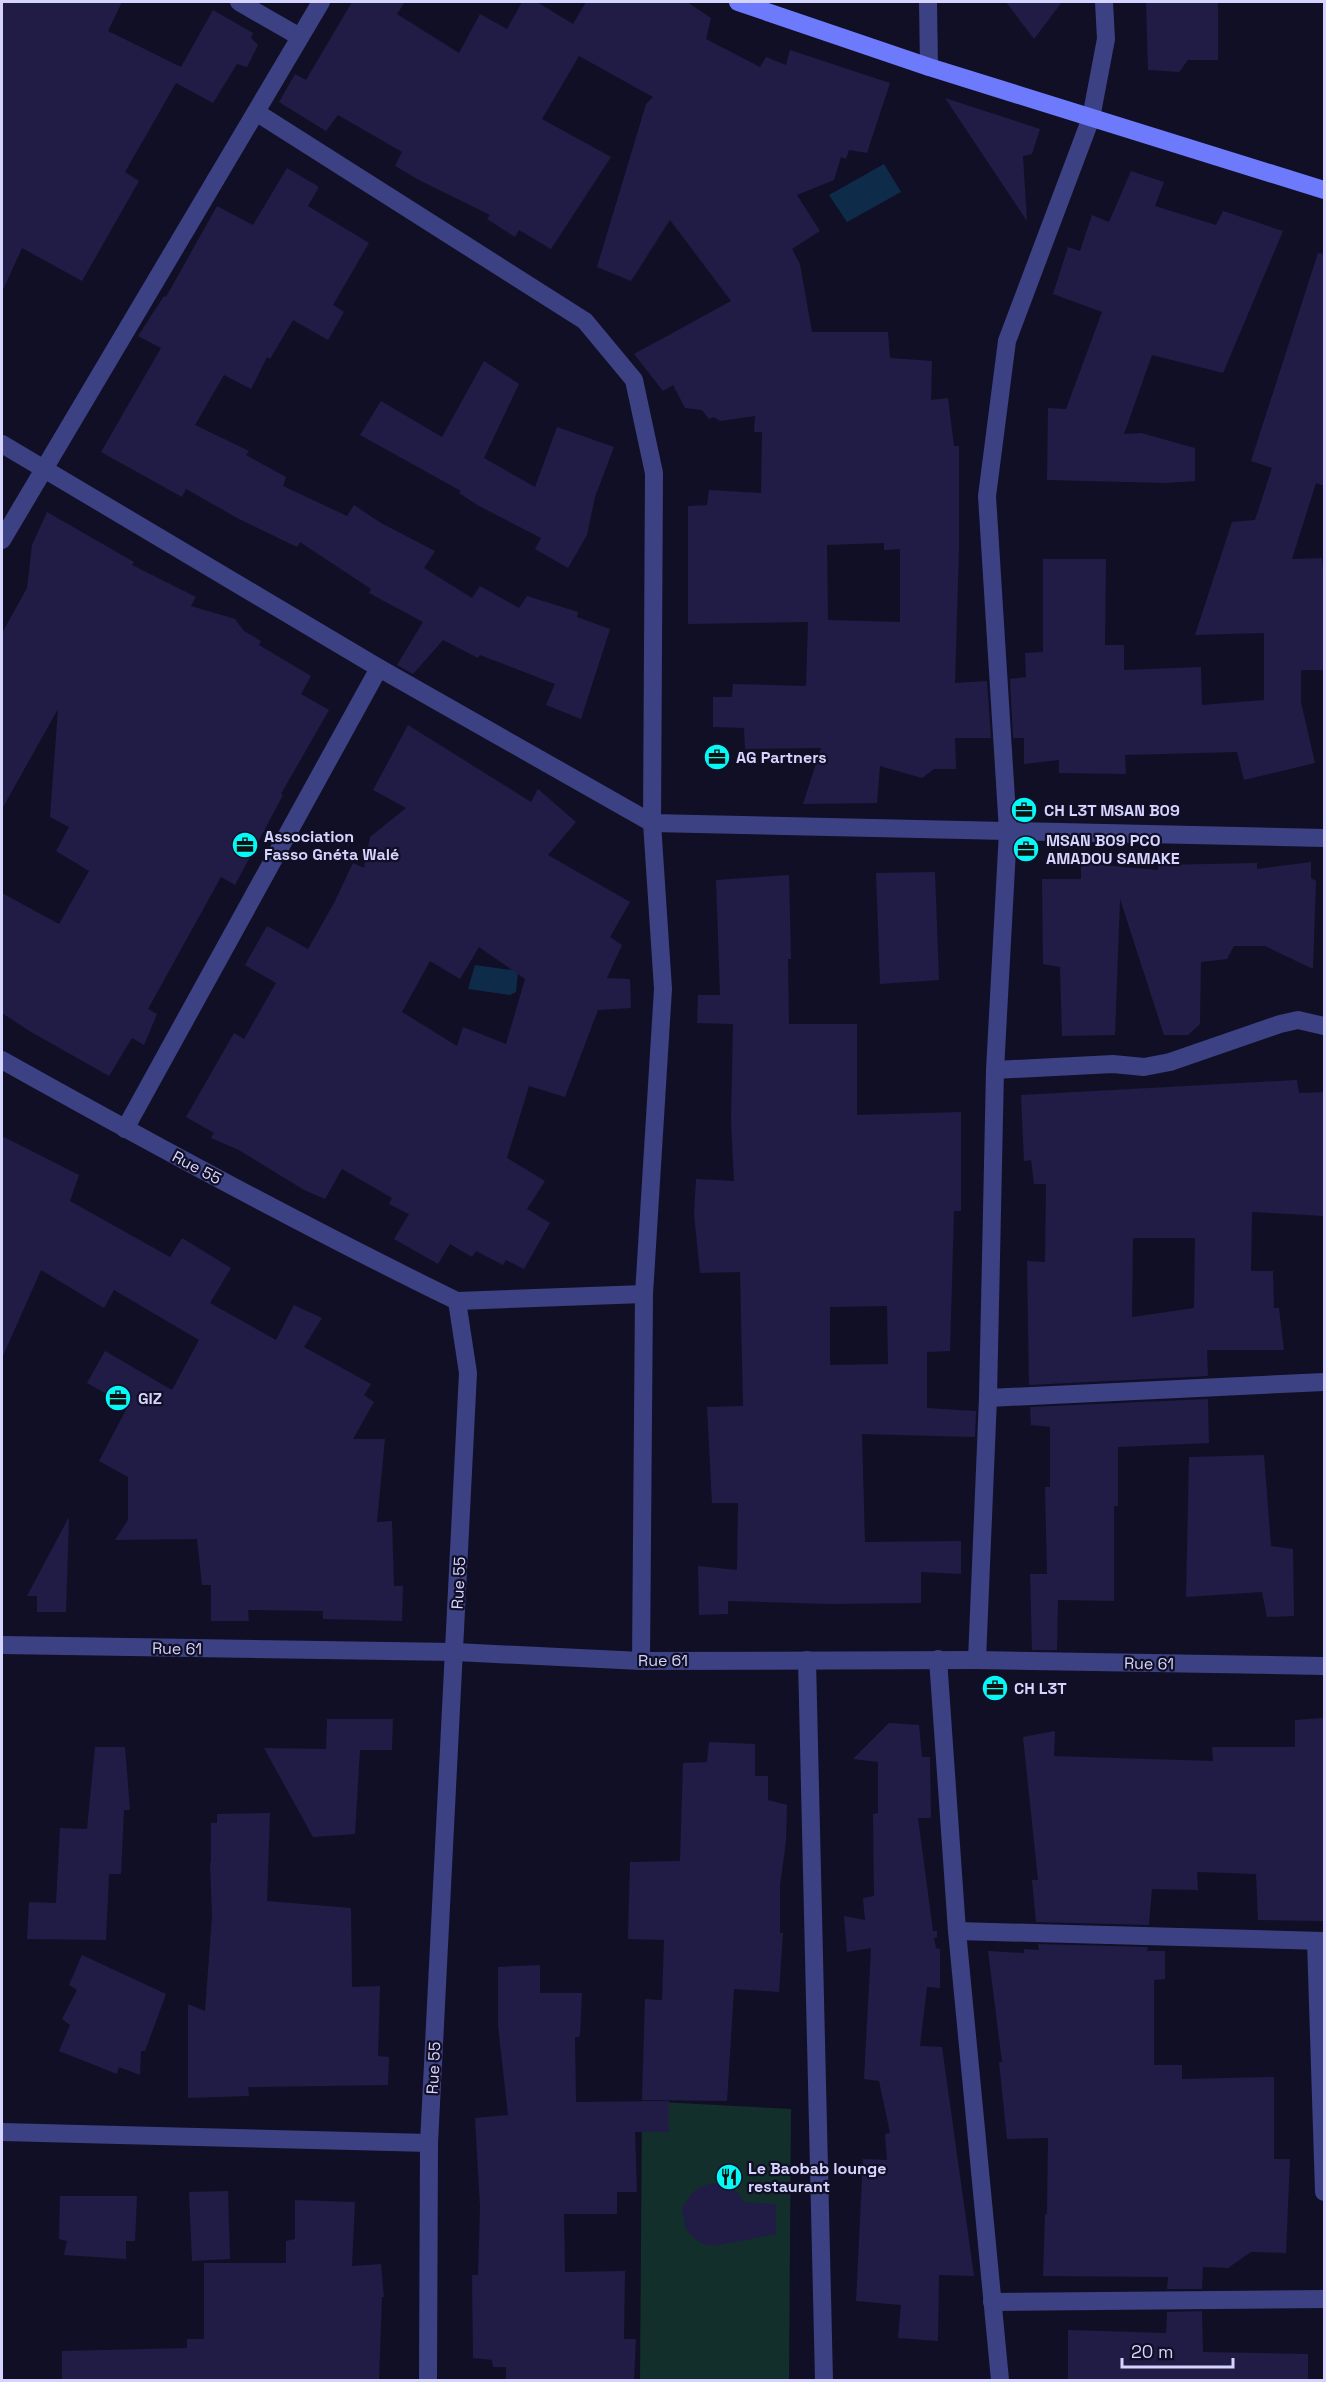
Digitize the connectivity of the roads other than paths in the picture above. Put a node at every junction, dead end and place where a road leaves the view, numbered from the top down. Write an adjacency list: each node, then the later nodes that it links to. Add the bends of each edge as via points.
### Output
1 (239, 2): 6 (street)
2 (321, 2): 6 (street)
3 (738, 2): 7 (street)
4 (928, 2): 7 (street)
5 (1104, 2): 9 (street, via 1106,39)
6 (300, 37): 8 (street)
7 (929, 67): 9 (street)
8 (256, 112): 12 (street); 15 (street, via 585,321 634,380 654,473)
9 (1091, 118): 10 (street); 16 (street, via 1007,341 987,496)
10 (1324, 190)
11 (2, 444): 12 (street)
12 (44, 470): 13 (street); 14 (street)
13 (2, 540)
14 (379, 668): 15 (street); 21 (street)
15 (652, 824): 16 (street); 22 (street, via 663,989)
16 (1008, 831): 17 (street); 20 (street)
17 (1324, 838)
18 (1324, 1026): 20 (street, via 1298,1020 1280,1024 1170,1062 1144,1067 1113,1064)
19 (2, 1060): 21 (street, Rue 55)
20 (995, 1070): 25 (street)
21 (125, 1129): 23 (street, Rue 55)
22 (644, 1294): 23 (street); 31 (street)
23 (457, 1301): 27 (street, Rue 55, via 468,1372)
24 (1324, 1382): 25 (street)
25 (988, 1398): 30 (street)
26 (2, 1645): 27 (street, Rue 61)
27 (455, 1652): 31 (street, Rue 61); 36 (street, Rue 55)
28 (938, 1659): 29 (street, Rue 61); 30 (street, Rue 61); 33 (street)
29 (807, 1660): 31 (street, Rue 61); 41 (street)
30 (977, 1660): 32 (street, Rue 61)
31 (641, 1661)
32 (1324, 1666)
33 (957, 1930): 34 (street); 39 (street)
34 (1321, 1941): 37 (street)
35 (2, 2132): 36 (street)
36 (429, 2143): 40 (street, Rue 55)
37 (1324, 2192)
38 (1324, 2299): 39 (street)
39 (992, 2302): 42 (street)
40 (428, 2380)
41 (824, 2380)
42 (1000, 2380)

